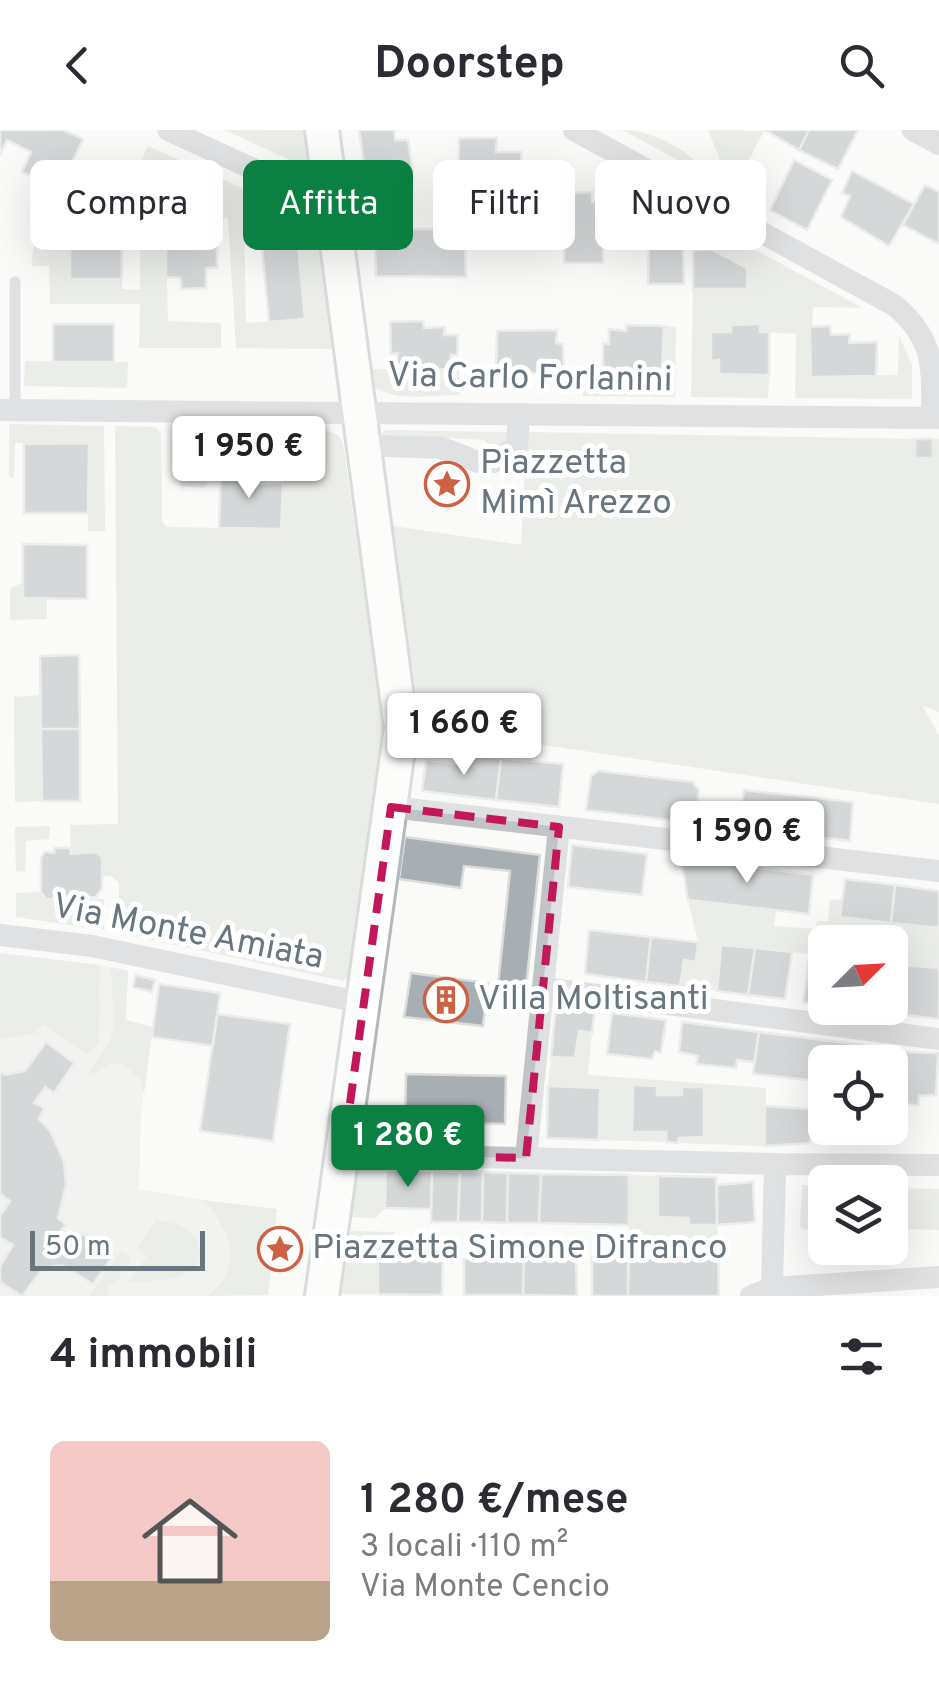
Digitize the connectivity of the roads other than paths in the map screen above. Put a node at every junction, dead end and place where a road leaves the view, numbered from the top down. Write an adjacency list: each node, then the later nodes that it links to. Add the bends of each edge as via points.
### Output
1 (168, 130): 7 (street)
2 (322, 130): 6 (street)
3 (574, 130): 13 (street, via 894,305 928,344)
4 (913, 130): 5 (street)
5 (939, 144)
6 (326, 160)
7 (243, 164)
8 (338, 250): 11 (street)
9 (15, 282): 10 (lane)
10 (8, 410): 11 (street, Via Carlo Forlanini)
11 (359, 412): 12 (street, Via Carlo Forlanini); 14 (street)
12 (519, 414): 13 (street, Via Carlo Forlanini); 14 (street, via 516,446 494,462 442,448)
13 (935, 418)
14 (364, 445): 15 (street, via 402,728)
15 (391, 808): 16 (street); 20 (street)
16 (559, 827): 17 (street); 19 (street)
17 (939, 870)
18 (0, 934): 20 (street, Via Monte Amiata, via 92,946)
19 (542, 988): 21 (street); 23 (street)
20 (363, 1002): 22 (street)
21 (939, 1040)
22 (343, 1154): 23 (street); 28 (street)
23 (526, 1158): 24 (street)
24 (775, 1164): 25 (street); 27 (street)
25 (939, 1165)
26 (939, 1276): 27 (street)
27 (761, 1292)
28 (322, 1296)

